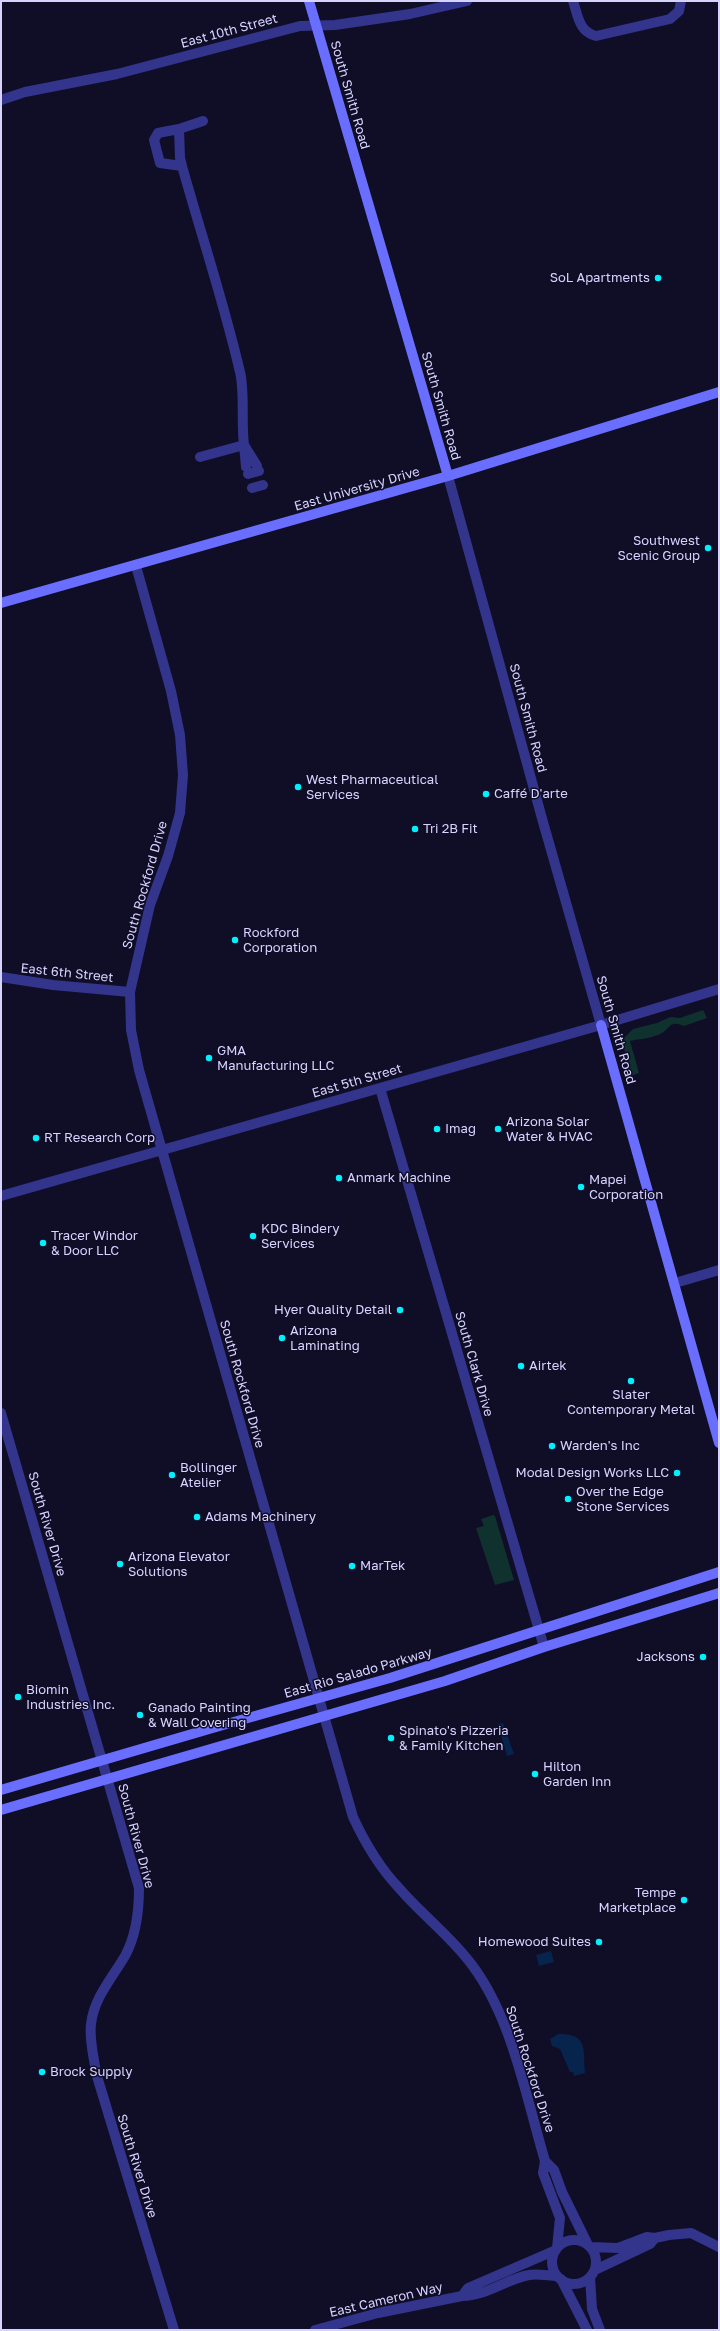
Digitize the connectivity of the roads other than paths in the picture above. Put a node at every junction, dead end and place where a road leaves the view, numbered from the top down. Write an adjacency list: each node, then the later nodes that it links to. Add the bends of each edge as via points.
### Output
1 (309, 1): 5 (main road, South Smith Road)
2 (466, 1): 5 (street, East 10th Street, via 410,14 335,25)
3 (573, 1): 4 (street, via 580,26 589,35 596,36 670,19 679,11)
4 (681, 1)
5 (316, 25): 6 (street, East 10th Street, via 300,26 117,74 25,92); 13 (main road, South Smith Road)
6 (1, 100)
7 (203, 121): 8 (street)
8 (179, 128): 9 (street); 9 (street, via 158,133 154,140 160,163)
9 (182, 166): 11 (street, via 241,373)
10 (719, 392): 13 (main road, East University Drive)
11 (244, 445): 11 (street, via 247,471 258,469); 12 (street)
12 (200, 457)
13 (448, 476): 16 (main road, East University Drive); 21 (street, South Smith Road, via 542,822)
14 (263, 485): 15 (street)
15 (252, 488)
16 (136, 566): 17 (main road, East University Drive); 20 (street, South Rockford Drive, via 171,691 180,735 183,775 180,813 150,905)
17 (1, 603)
18 (1, 977): 20 (street, East 6th Street, via 53,986)
19 (719, 989): 21 (street, East 5th Street)
20 (130, 992): 23 (street, South Rockford Drive, via 131,1030 135,1052)
21 (601, 1025): 22 (street, East 5th Street); 26 (main road, South Smith Road)
22 (380, 1088): 23 (street, East 5th Street); 31 (street, South Clark Drive)
23 (161, 1150): 24 (street, East 5th Street); 33 (street, South Rockford Drive)
24 (1, 1196)
25 (719, 1270): 26 (street)
26 (675, 1282): 28 (main road, South Smith Road, via 674,1288)
27 (1, 1413): 35 (street, South River Drive)
28 (719, 1443)
29 (719, 1572): 31 (main road, East Rio Salado Parkway)
30 (719, 1593): 32 (main road)
31 (538, 1629): 32 (street, South Clark Drive); 33 (main road, East Rio Salado Parkway, via 444,1662)
32 (544, 1647): 34 (main road, via 445,1681)
33 (320, 1698): 34 (street, South Rockford Drive); 35 (main road, East Rio Salado Parkway)
34 (324, 1716): 36 (main road); 39 (street, South Rockford Drive, via 351,1811 370,1851 398,1888 461,1950 482,1978 497,2006)
35 (101, 1761): 36 (street, South River Drive); 37 (main road, East Rio Salado Parkway)
36 (107, 1778): 38 (main road); 47 (street, South River Drive, via 139,1888 139,1915 126,1955 100,1995 91,2023 91,2035 96,2073)
37 (1, 1790)
38 (1, 1810)
39 (545, 2161): 41 (street, South Rockford Drive, via 554,2170 564,2197); 43 (street, South Rockford Drive, via 544,2173 560,2218)
40 (655, 2238): 41 (street, via 647,2237 618,2248); 42 (street, via 691,2233); 44 (street, via 650,2244)
41 (590, 2246): 43 (street, via 583,2241 570,2240); 44 (street, via 596,2258)
42 (719, 2248)
43 (557, 2249): 45 (street, via 552,2265); 46 (street, East Cameron Way, via 468,2288)
44 (593, 2274): 45 (street, via 576,2284); 50 (street, via 592,2309)
45 (559, 2278): 46 (street, East Cameron Way, via 531,2274 475,2296); 49 (street)
46 (462, 2296): 48 (street, East Cameron Way, via 368,2315)
47 (174, 2330)
48 (315, 2330)
49 (587, 2330)
50 (600, 2330)

